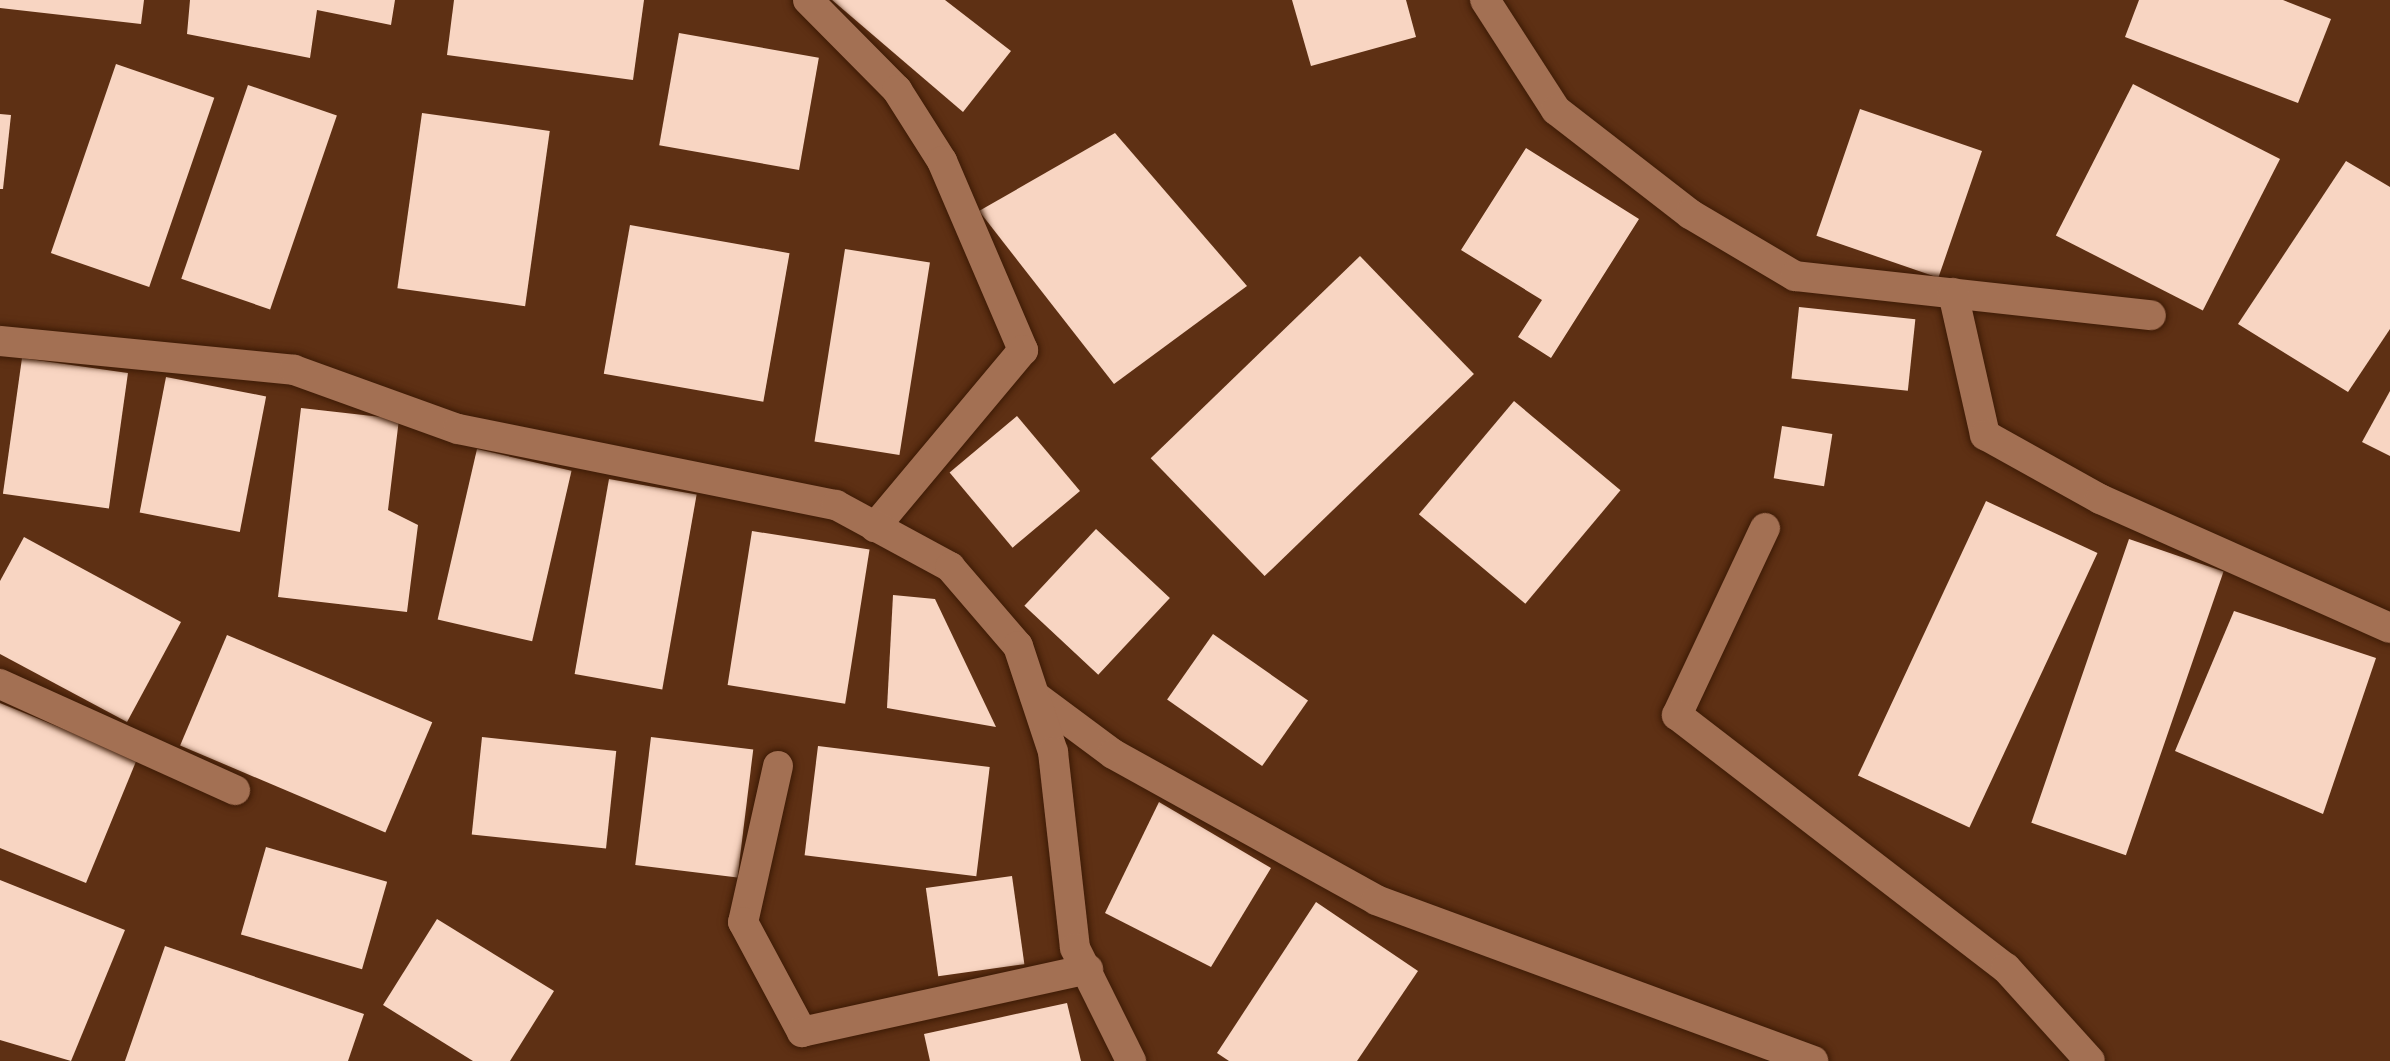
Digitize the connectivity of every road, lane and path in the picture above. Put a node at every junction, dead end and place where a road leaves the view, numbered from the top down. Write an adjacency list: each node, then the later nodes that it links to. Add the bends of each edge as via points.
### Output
1 (808, 0): 6 (street, via 897,90 942,160 1023,350)
2 (1485, 0): 3 (street, via 1556,110 1690,214 1796,276)
3 (1953, 293): 4 (street); 8 (street, via 1985,434 2100,499)
4 (2151, 315)
5 (0, 341): 6 (street, via 294,370 458,429 734,479 836,505)
6 (875, 526): 10 (street, via 950,567 1018,646)
7 (1765, 528): 16 (street, via 1677,715 2006,968)
8 (2390, 628)
9 (0, 684): 12 (street)
10 (1035, 696): 13 (street, via 1053,752 1075,948); 15 (street, via 1113,754 1376,900)
11 (778, 766): 13 (street, via 743,922 802,1032)
12 (235, 790)
13 (1088, 969): 14 (street)
14 (1131, 1061)
15 (1813, 1061)
16 (2090, 1061)

